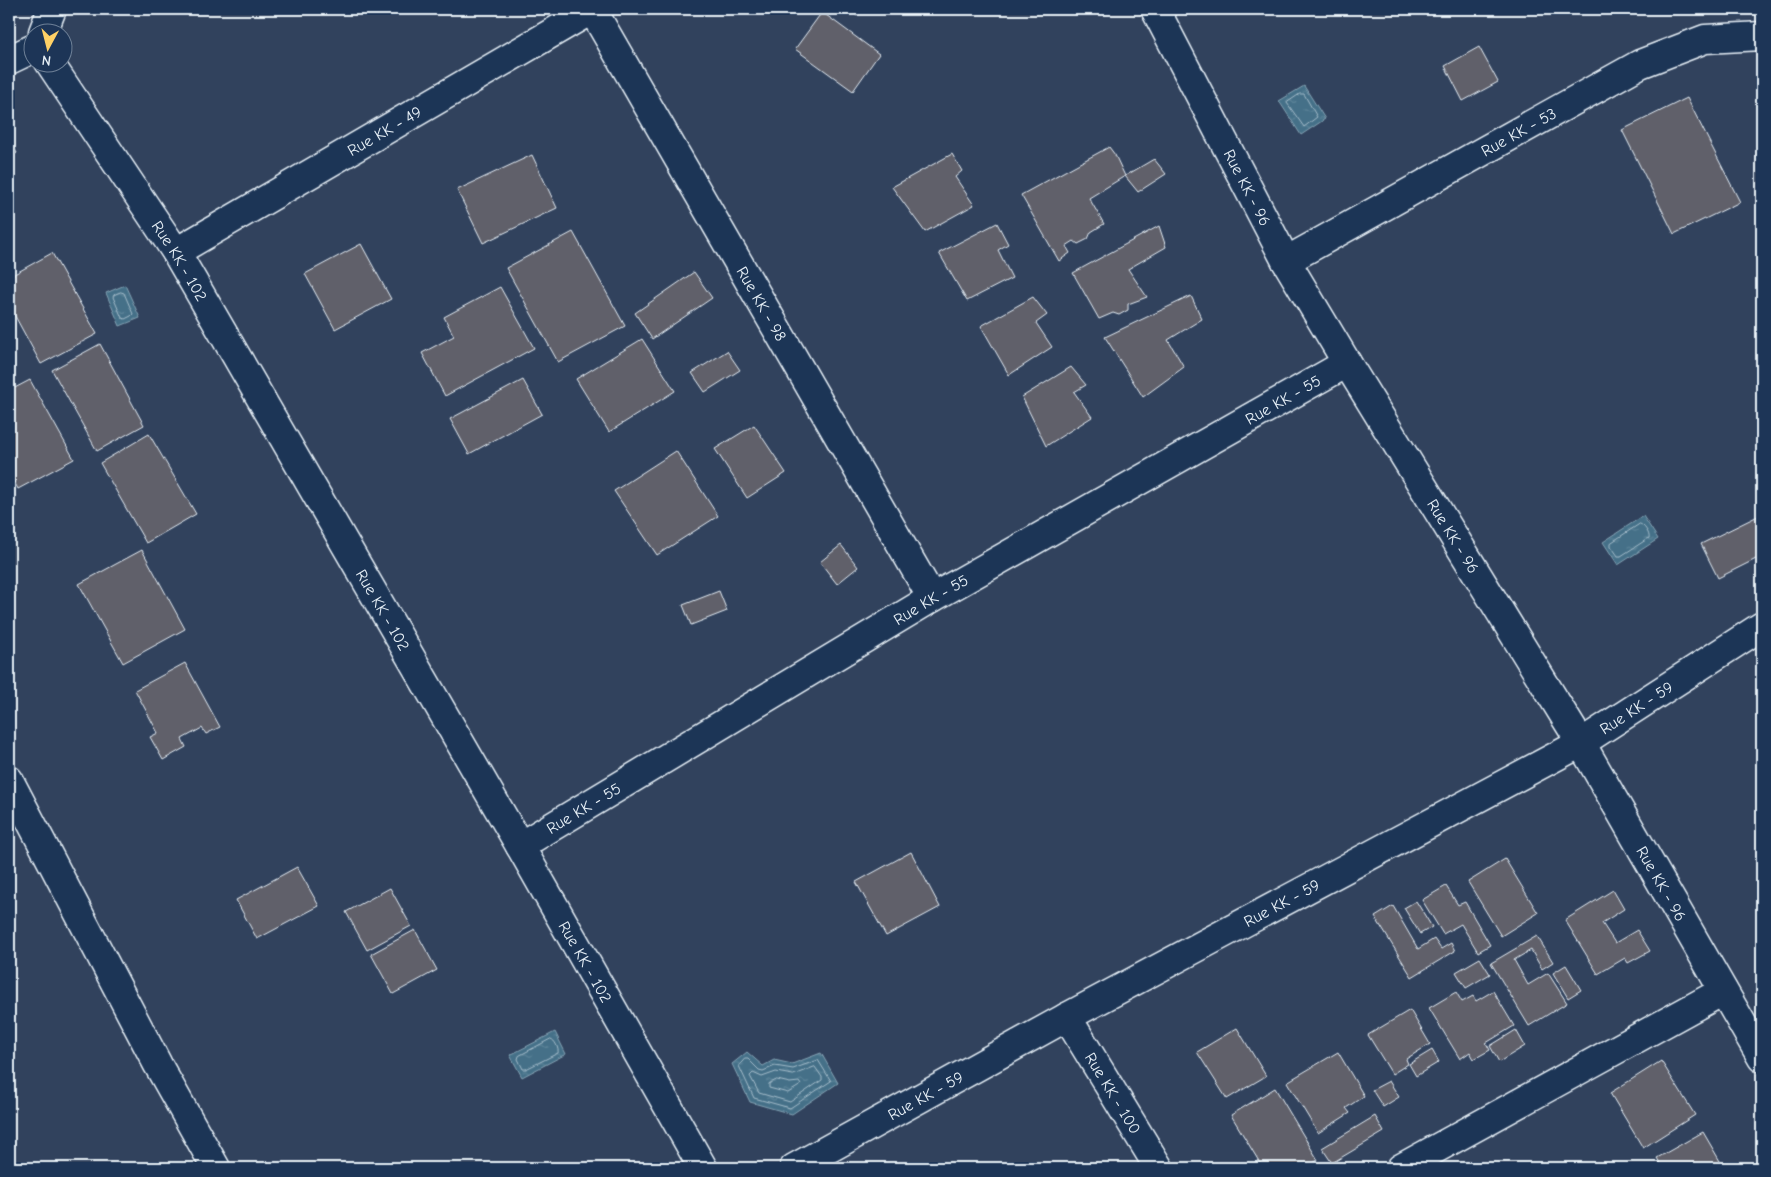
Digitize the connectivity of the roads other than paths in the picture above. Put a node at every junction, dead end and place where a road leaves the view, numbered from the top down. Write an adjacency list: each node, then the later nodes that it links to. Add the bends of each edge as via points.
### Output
1 (52, 9): 4 (street)
2 (592, 9): 9 (street, Rue KK - 49); 12 (street, Rue KK - 98)
3 (1155, 9): 10 (street, Rue KK - 96)
4 (47, 22)
5 (1762, 36): 10 (street, Rue KK - 53, via 1704,39 1640,64)
6 (22, 54): 7 (street)
7 (9, 60)
8 (56, 72): 9 (street, Rue KK - 102)
9 (176, 252): 16 (street, Rue KK - 102)
10 (1286, 261): 11 (street, Rue KK - 96)
11 (1347, 363): 12 (street, Rue KK - 55); 14 (street, Rue KK - 96)
12 (932, 598): 16 (street, Rue KK - 55)
13 (1762, 626): 14 (street, Rue KK - 59)
14 (1581, 743): 17 (street, Rue KK - 96); 18 (street, Rue KK - 59)
15 (9, 780): 20 (street, via 158,1065)
16 (520, 846): 21 (street, Rue KK - 102)
17 (1723, 991): 19 (street, Rue KK - 96); 24 (street)
18 (1067, 1017): 22 (street, Rue KK - 59); 23 (street, Rue KK - 100)
19 (1762, 1058)
20 (216, 1168)
21 (703, 1168)
22 (794, 1168)
23 (1159, 1168)
24 (1401, 1168)

